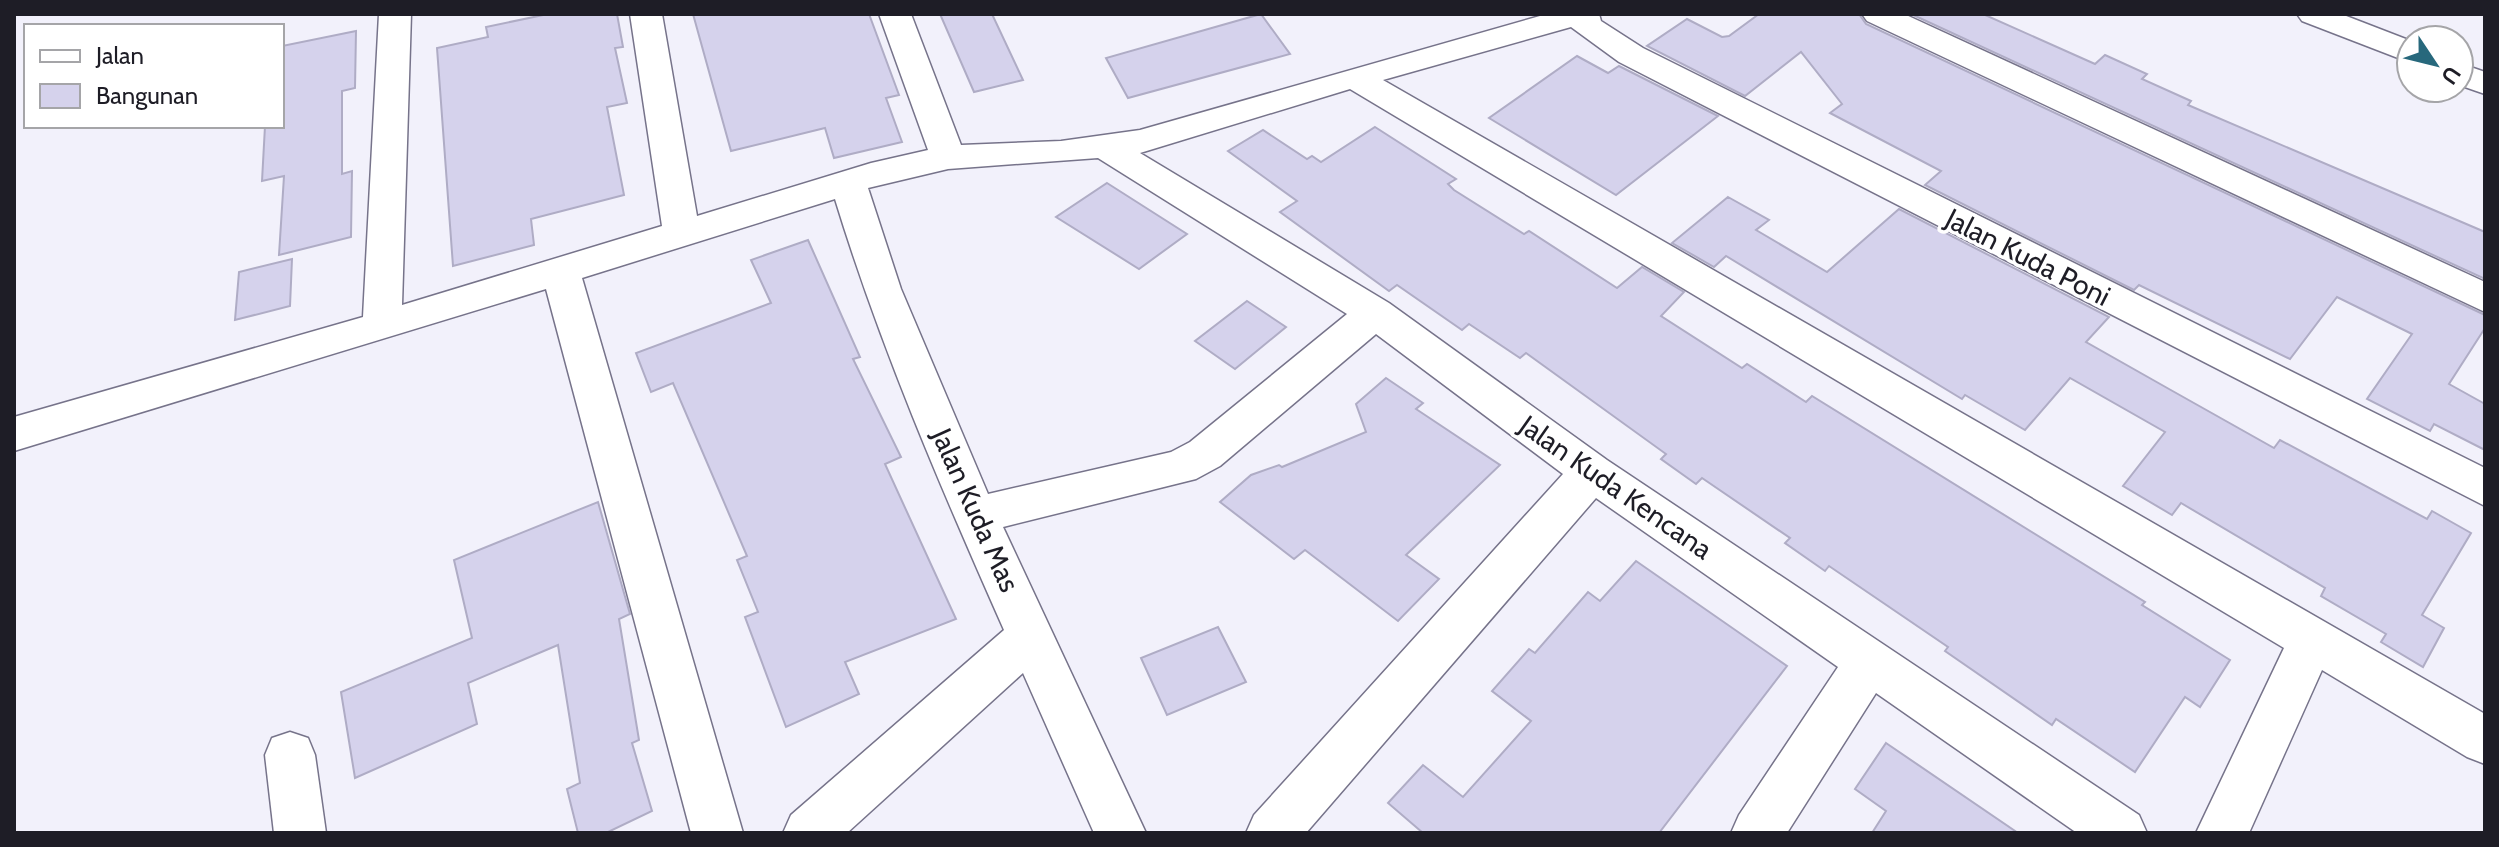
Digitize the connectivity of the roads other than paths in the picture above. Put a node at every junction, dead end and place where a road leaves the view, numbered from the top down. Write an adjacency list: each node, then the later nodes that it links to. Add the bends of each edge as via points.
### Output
1 (395, 14): 17 (street)
2 (646, 14): 13 (street)
3 (895, 14): 11 (street)
4 (1878, 14): 15 (street)
5 (2313, 14): 7 (street)
6 (1579, 15): 9 (street); 20 (street, Jalan Kuda Poni, via 1631,55)
7 (2362, 23): 8 (street)
8 (2395, 43)
9 (1354, 77): 10 (street); 23 (street)
10 (1107, 148): 11 (street); 16 (street, Jalan Kuda Kencana)
11 (948, 157): 12 (street)
12 (848, 182): 13 (street); 21 (street, Jalan Kuda Mas, via 882,289)
13 (681, 232): 14 (street)
14 (561, 272): 17 (street); 28 (street)
15 (2485, 298)
16 (1375, 313): 19 (street, Jalan Kuda Kencana); 21 (street, via 1205,454 1181,467)
17 (382, 326): 18 (street)
18 (14, 434)
19 (1592, 472): 24 (street, Jalan Kuda Kencana); 31 (street)
20 (2485, 488)
21 (975, 515): 22 (street, Jalan Kuda Mas)
22 (1032, 634): 29 (street); 30 (street, Jalan Kuda Mas)
23 (2311, 641): 25 (street); 34 (street)
24 (1869, 661): 32 (street); 33 (street, Jalan Kuda Kencana)
25 (2483, 732)
26 (290, 755): 27 (street)
27 (300, 833)
28 (717, 833)
29 (809, 833)
30 (1120, 833)
31 (1272, 833)
32 (1757, 833)
33 (2121, 833)
34 (2222, 833)

